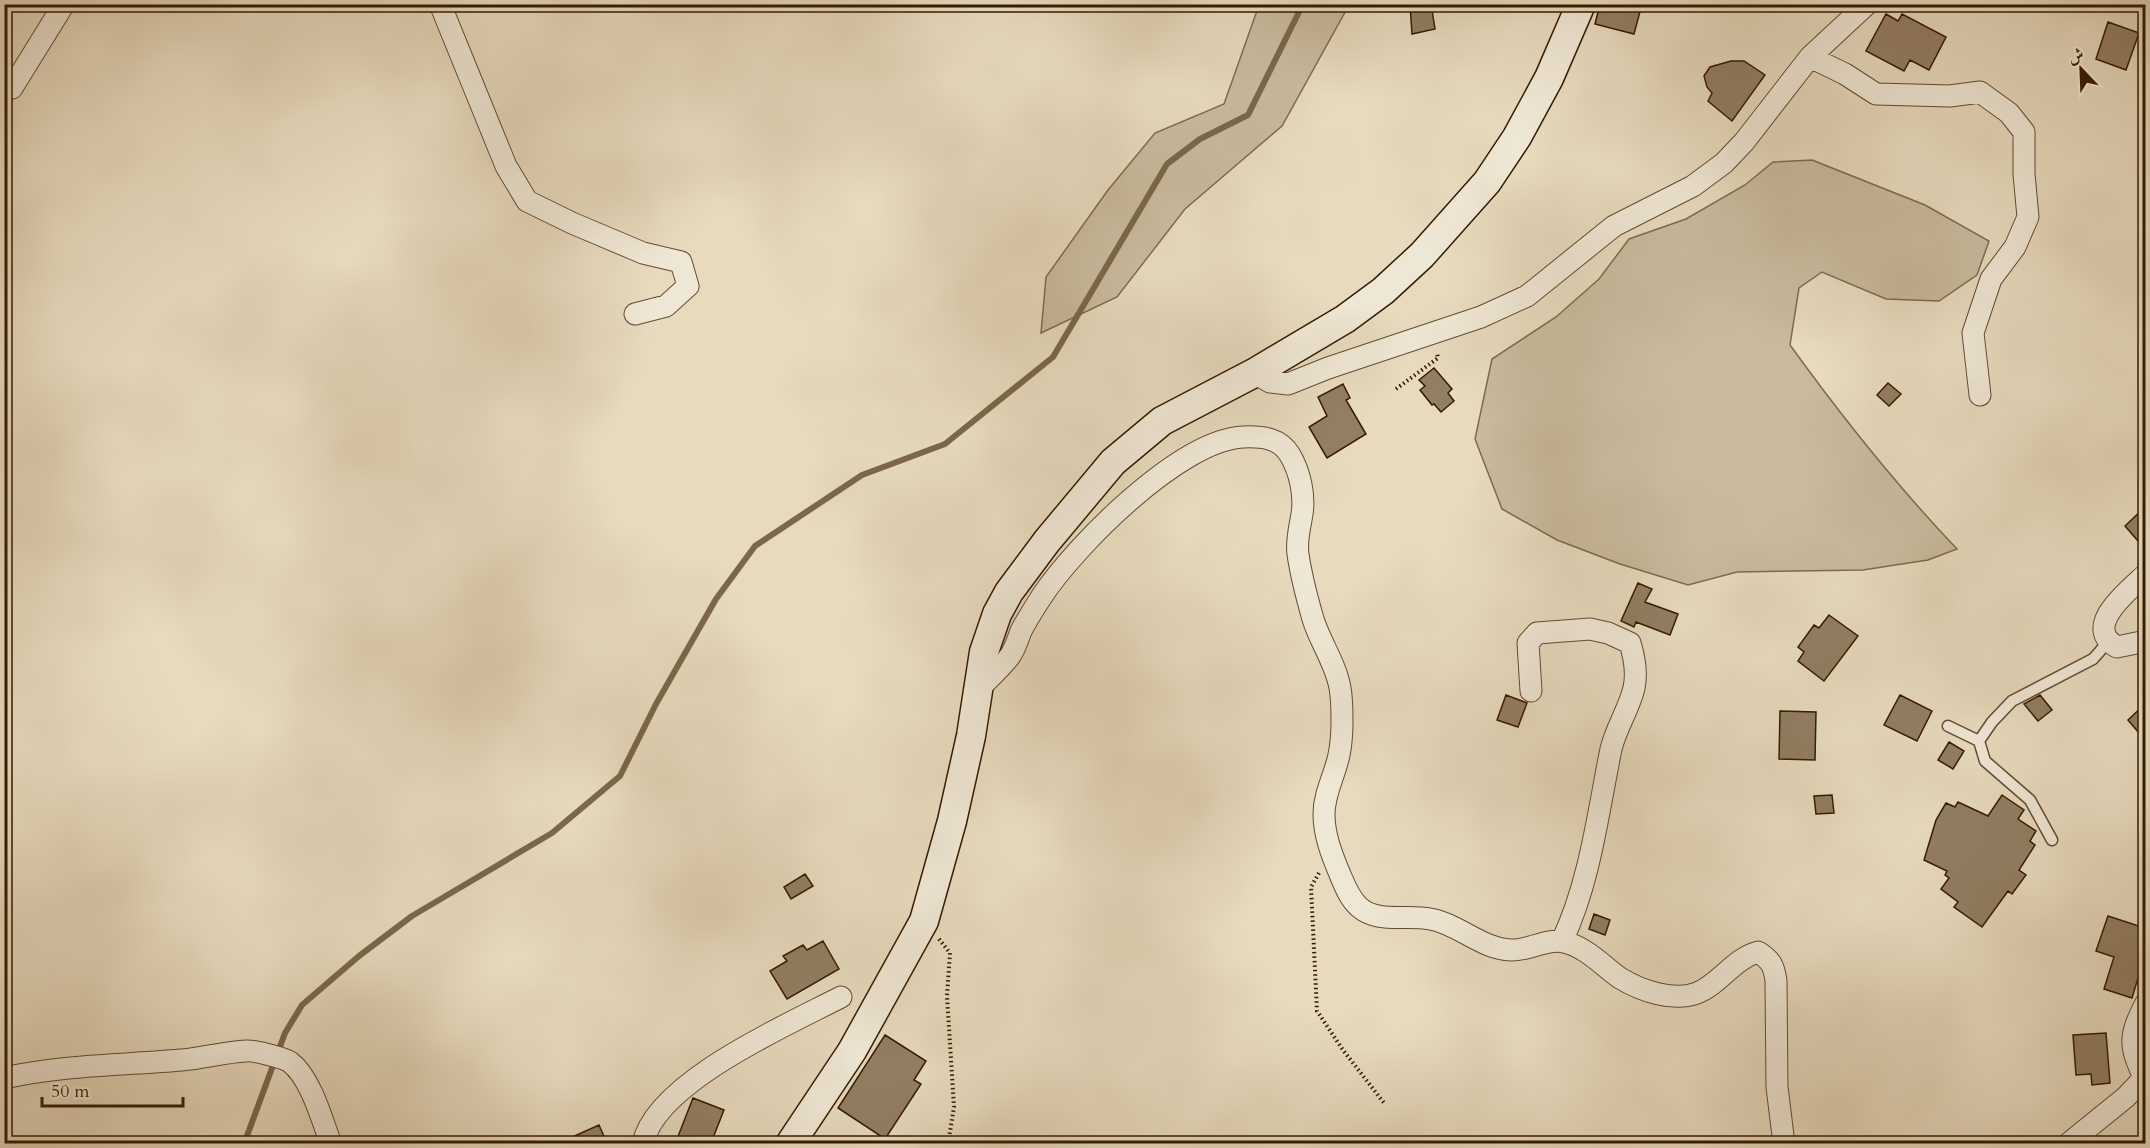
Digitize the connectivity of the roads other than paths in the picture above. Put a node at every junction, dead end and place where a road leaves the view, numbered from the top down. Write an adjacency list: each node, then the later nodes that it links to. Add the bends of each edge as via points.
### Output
1 (64, 4): 6 (street, via 12,88)
2 (440, 4): 7 (street, via 506,166 527,201 643,253 681,262 688,286 666,306)
3 (1581, 4): 8 (main road, via 1549,78 1517,137 1459,216 1383,291 1345,319)
4 (1867, 4): 5 (street)
5 (1810, 57): 8 (street, via 1724,163 1707,177 1614,226 1527,296 1481,317 1288,384); 9 (street, via 1876,94 1950,96 1980,92 2009,114 2024,132 2028,217 2015,246 1991,279 1973,333)
6 (4, 86)
7 (636, 314)
8 (1254, 373): 13 (main road, via 1162,421 1113,462 1009,592 984,652)
9 (1980, 395)
10 (2145, 574): 12 (street, via 2109,613 2103,625)
11 (2145, 641): 12 (street, via 2117,647)
12 (2108, 642): 16 (lane, via 2093,659 2012,701)
13 (978, 690): 18 (street, via 1012,654 1023,627 1064,566 1125,505 1185,459 1214,444 1238,437 1272,440 1284,447 1298,472 1304,508 1297,547 1301,573 1313,620 1340,687 1339,756 1324,813 1326,838 1351,898 1361,910 1382,917 1432,919 1458,928 1484,944 1512,950); 25 (main road, via 952,821 924,921 852,1051)
14 (1531, 691): 18 (street, via 1528,643 1537,633 1590,629 1630,643 1634,687 1612,746 1573,918)
15 (1948, 726): 16 (lane)
16 (1979, 741): 17 (lane, via 1985,760 2030,800)
17 (2052, 840)
18 (1562, 941): 26 (street, via 1601,961 1621,978 1649,991 1680,998 1715,983 1748,955 1758,952 1768,958 1776,981 1777,1087)
19 (842, 997): 24 (street, via 757,1041 682,1088 649,1123)
20 (2145, 1003): 22 (street, via 2131,1047)
21 (4, 1078): 23 (street, via 74,1066 186,1060 248,1050 289,1062 313,1096)
22 (2145, 1080): 27 (street)
23 (331, 1143)
24 (643, 1143)
25 (790, 1143)
26 (1784, 1143)
27 (2068, 1143)

